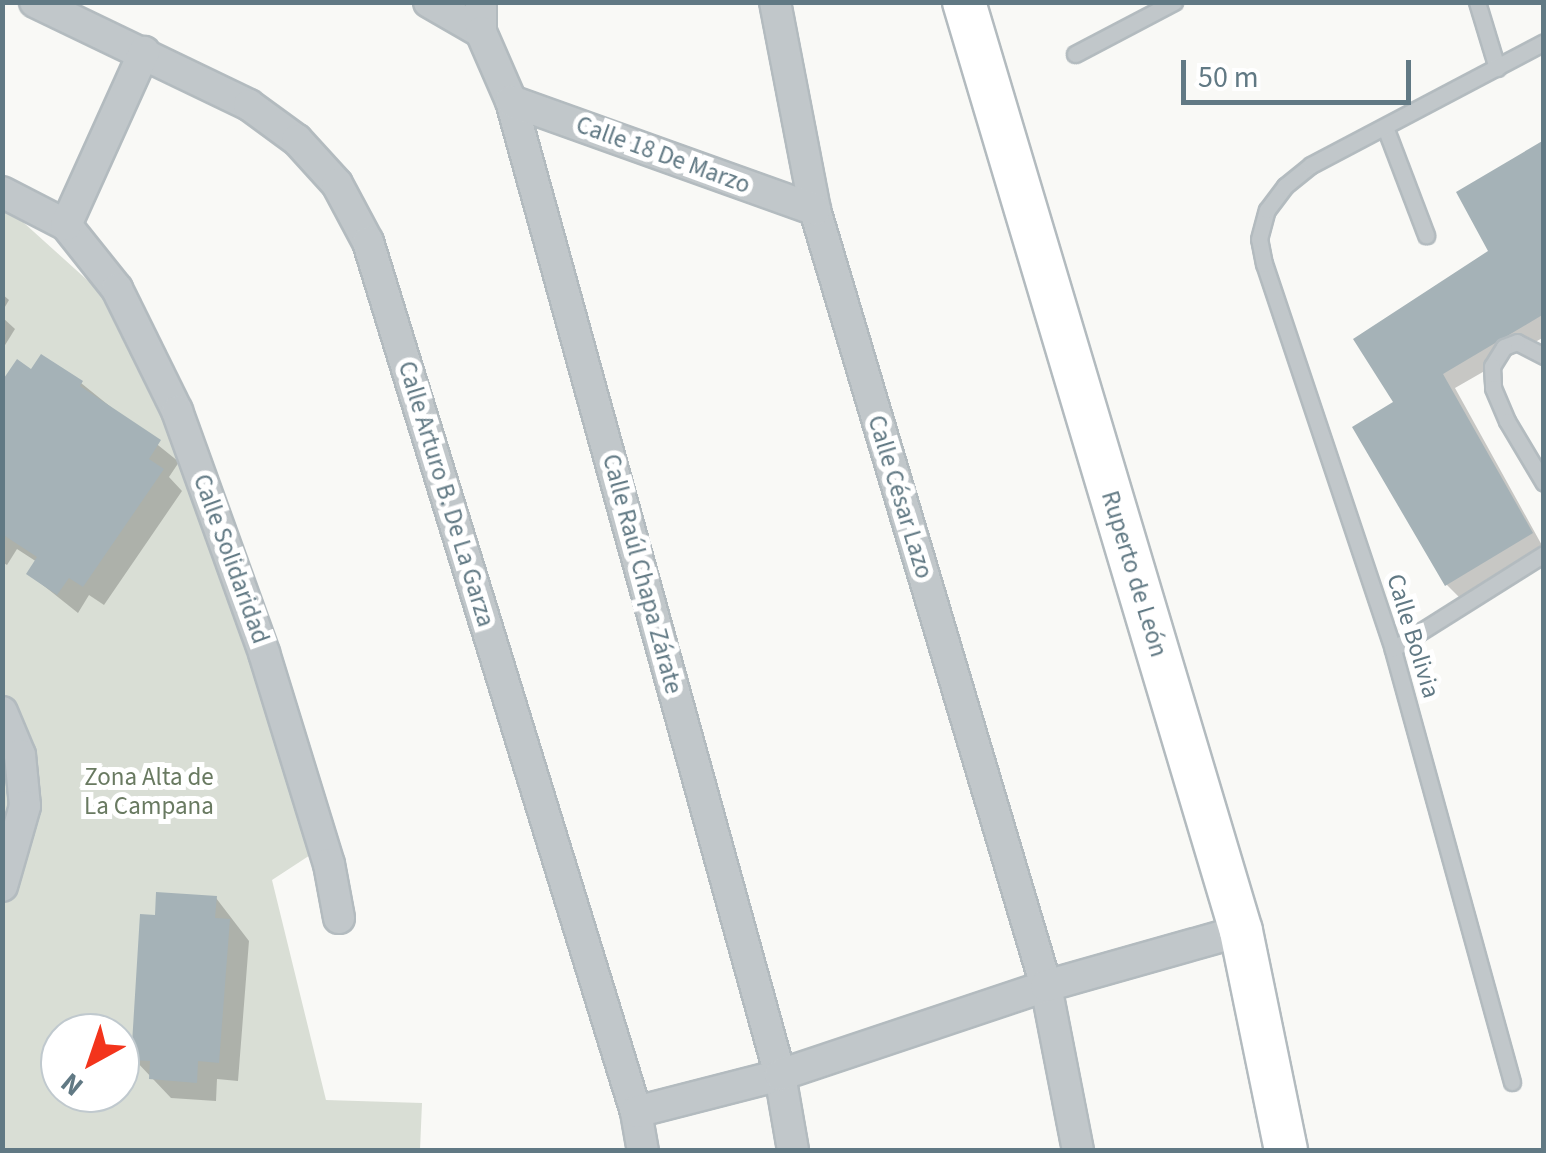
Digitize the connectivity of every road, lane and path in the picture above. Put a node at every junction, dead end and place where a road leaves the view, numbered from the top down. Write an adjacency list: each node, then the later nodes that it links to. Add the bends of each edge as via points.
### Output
1 (35, 2): 9 (street, Calle Arturo B. De La Garza)
2 (430, 2): 7 (street)
3 (775, 2): 15 (street, Calle César Lazo)
4 (964, 2): 26 (street, Ruperto de León)
5 (1174, 2): 10 (lane)
6 (1477, 2): 11 (lane)
7 (481, 18): 12 (street, Calle Raúl Chapa Zárate)
8 (1544, 42): 11 (lane)
9 (144, 52): 16 (street); 30 (street, Calle Arturo B. De La Garza, via 249,105 297,140 337,184 368,242)
10 (1075, 54)
11 (1497, 68): 13 (lane)
12 (511, 101): 15 (street, Calle 18 De Marzo); 28 (street, Calle Raúl Chapa Zárate)
13 (1385, 127): 17 (lane); 21 (lane, Calle Bolivia, via 1284,186 1267,210 1259,239)
14 (2, 192): 16 (street, Calle Solidaridad)
15 (815, 210): 27 (street, Calle César Lazo)
16 (66, 225): 25 (street, Calle Solidaridad, via 117,289 177,411 264,653 329,864)
17 (1426, 235)
18 (1544, 356): 19 (lane, via 1517,342 1504,347 1492,366 1507,421)
19 (1544, 483)
20 (1544, 554): 21 (lane)
21 (1393, 650): 29 (lane, Calle Bolivia)
22 (2, 712): 23 (street, via 20,755 25,806)
23 (9, 845): 24 (street)
24 (2, 886)
25 (339, 918)
26 (1240, 931): 27 (street); 34 (street, Ruperto de León)
27 (1046, 986): 28 (street); 33 (street, Calle César Lazo)
28 (780, 1075): 30 (street); 32 (street, Calle Raúl Chapa Zárate)
29 (1512, 1082)
30 (636, 1112): 31 (street, Calle Arturo B. De La Garza)
31 (643, 1150)
32 (793, 1150)
33 (1078, 1150)
34 (1286, 1150)

